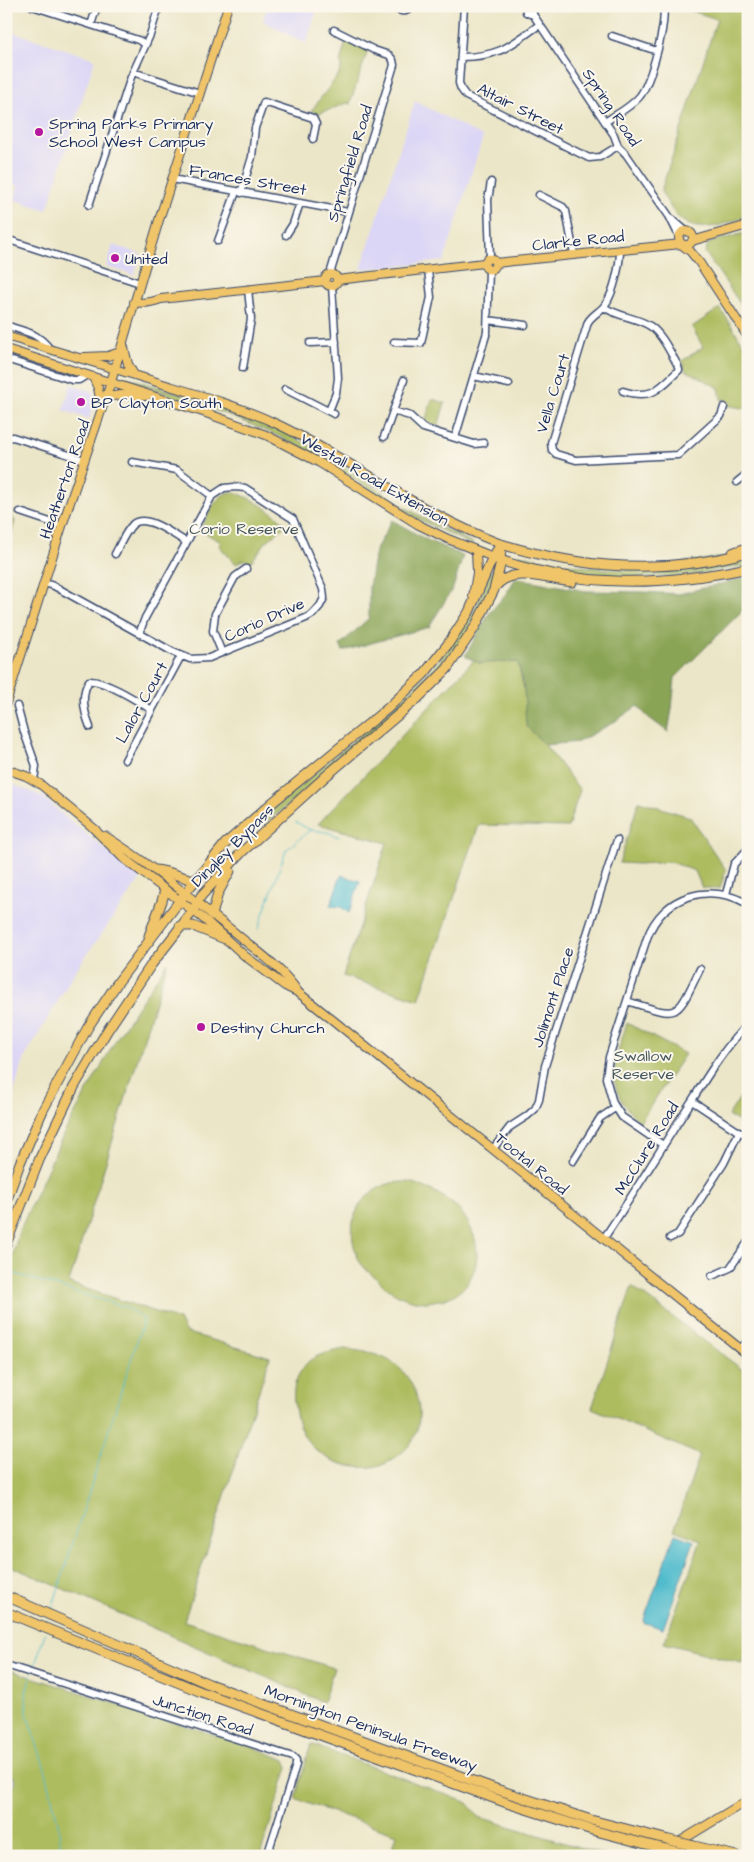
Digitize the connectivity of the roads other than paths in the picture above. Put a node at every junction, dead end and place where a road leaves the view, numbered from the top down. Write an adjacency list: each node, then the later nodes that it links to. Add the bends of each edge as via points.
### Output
1 (32, 6): 11 (street)
2 (97, 6): 11 (street)
3 (159, 6): 15 (street)
4 (228, 6): 19 (main road, Heatherton Road)
5 (393, 6): 6 (street, via 403,12)
6 (412, 6)
7 (464, 6): 17 (street, Altair Street)
8 (525, 6): 10 (street, Spring Road, via 526,12)
9 (663, 6): 16 (street, via 664,25)
10 (535, 9): 12 (street, Spring Road)
11 (91, 25): 15 (street)
12 (539, 25): 17 (street, via 499,52); 20 (street, Spring Road)
13 (334, 30): 29 (street, Springfield Road, via 389,55 394,65)
14 (612, 36): 16 (street)
15 (146, 44): 18 (street)
16 (657, 51): 20 (street, via 640,96)
17 (461, 57): 22 (street, Altair Street, via 460,87 469,98 589,158 600,158)
18 (133, 72): 19 (street); 28 (street)
19 (200, 93): 23 (main road, Heatherton Road)
20 (605, 122): 22 (street, Spring Road)
21 (312, 139): 25 (street, via 316,124 312,118 264,102 252,137 252,157)
22 (618, 146): 30 (street, Spring Road)
23 (172, 179): 25 (street, Frances Street); 45 (main road, Heatherton Road)
24 (491, 182): 42 (street, via 488,200)
25 (238, 193): 27 (street, Frances Street); 37 (street)
26 (539, 195): 40 (street, via 566,211)
27 (300, 203): 29 (street, Frances Street); 33 (street)
28 (89, 205)
29 (348, 212): 44 (street, Springfield Road)
30 (669, 216): 32 (street, Spring Road); 36 (street, Spring Road)
31 (748, 225): 34 (main road)
32 (688, 232): 34 (main road); 36 (main road, via 682,232); 38 (main road, via 692,235)
33 (286, 235)
34 (710, 235): 38 (main road)
35 (6, 239): 45 (street)
36 (680, 240): 38 (main road, via 687,245); 39 (main road, Clarke Road, via 670,246); 41 (main road, Spring Road)
37 (218, 241)
38 (692, 242): 41 (main road, Spring Road)
39 (620, 250): 40 (main road, Clarke Road); 48 (street, Vella Court, via 618,267)
40 (574, 254): 42 (main road, Clarke Road)
41 (699, 262): 53 (main road, Spring Road)
42 (490, 263): 43 (main road, Clarke Road); 49 (street)
43 (428, 270): 44 (main road, Clarke Road); 56 (street, via 431,296 421,343)
44 (331, 280): 46 (main road, Clarke Road); 55 (street)
45 (140, 283): 47 (main road, Heatherton Road)
46 (248, 289): 47 (main road, Clarke Road); 63 (street, via 251,319)
47 (135, 299): 54 (main road, Heatherton Road)
48 (604, 307): 72 (street, via 612,313 649,325 679,370 649,394); 75 (street, Vella Court, via 588,322 551,443 556,454 576,460 678,455 721,416)
49 (488, 320): 51 (street); 67 (street)
50 (6, 325): 59 (street, via 39,337)
51 (525, 325)
52 (6, 336): 59 (main road, Westall Road Extension)
53 (748, 337)
54 (123, 342): 60 (main road, Heatherton Road); 65 (main road)
55 (336, 342): 57 (street); 71 (street, via 338,378 332,413)
56 (394, 342)
57 (310, 343)
58 (6, 349): 66 (main road, Westall Road Extension)
59 (50, 349): 61 (main road, Westall Road Extension)
60 (120, 352): 61 (main road); 64 (main road, Heatherton Road)
61 (77, 357): 64 (main road, Westall Road Extension)
62 (6, 359): 66 (street, via 72,380)
63 (243, 368)
64 (115, 369): 65 (main road, Westall Road Extension); 69 (main road, Heatherton Road)
65 (134, 375): 90 (main road, Westall Road Extension, via 276,423 441,517)
66 (90, 376): 69 (main road, Westall Road Extension); 76 (main road, via 98,388)
67 (474, 376): 70 (street); 80 (street)
68 (404, 380): 77 (street)
69 (111, 382): 73 (main road, Westall Road Extension); 74 (main road, Heatherton Road)
70 (509, 384)
71 (285, 389)
72 (623, 391)
73 (156, 396): 74 (main road); 92 (main road, Westall Road Extension, via 287,445 419,525)
74 (106, 397): 76 (main road, Heatherton Road)
75 (724, 407)
76 (102, 410): 82 (main road, Heatherton Road)
77 (393, 411): 78 (street); 80 (street, via 410,416 422,428)
78 (384, 437)
79 (6, 438): 82 (street)
80 (455, 438): 81 (street, via 474,444)
81 (484, 443)
82 (85, 460): 88 (main road, Heatherton Road)
83 (132, 462): 86 (street, via 177,470)
84 (748, 473): 85 (street)
85 (738, 482)
86 (212, 496): 89 (street); 104 (street, Corio Drive, via 224,488 245,488 293,519 324,594 313,614)
87 (20, 512): 88 (street)
88 (62, 526): 100 (main road, Heatherton Road)
89 (186, 542): 94 (street, via 150,521 141,520 133,524); 103 (street)
90 (501, 544): 95 (highway); 96 (highway, Westall Road Extension, via 553,558 601,565 660,566)
91 (748, 547): 96 (main road)
92 (476, 551): 95 (main road, Westall Road Extension); 102 (main road, via 477,577)
93 (748, 552): 96 (highway, Westall Road Extension)
94 (115, 554)
95 (497, 559): 99 (highway, Westall Road Extension, via 554,574); 101 (highway, Dingley Bypass); 102 (highway, Dingley Bypass)
96 (718, 559)
97 (748, 568): 99 (highway, Westall Road Extension, via 681,580)
98 (246, 569): 104 (street, via 236,577 215,614 214,630)
99 (599, 580): 101 (highway, via 575,582 516,576 504,579)
100 (44, 583): 103 (street, Corio Drive); 106 (main road, Heatherton Road)
101 (494, 590): 116 (highway, Dingley Bypass, via 465,644 432,686 308,791)
102 (469, 612): 118 (highway, Dingley Bypass, via 424,674 225,844)
103 (136, 632): 105 (street, Corio Drive)
104 (222, 653): 105 (street, Corio Drive, via 203,659)
105 (181, 656): 108 (street, Lalor Court)
106 (6, 703)
107 (18, 706): 112 (street, via 36,766)
108 (152, 710): 109 (street, via 120,691 89,679 83,702); 110 (street, Lalor Court)
109 (90, 727)
110 (125, 760)
111 (6, 769): 112 (main road, Tootal Road)
112 (34, 780): 113 (main road, Tootal Road)
113 (92, 827): 117 (main road, Tootal Road); 119 (main road, Tootal Road, via 122,857)
114 (617, 840): 137 (street, Jolimont Place, via 545,1066 539,1100 527,1116 510,1127)
115 (748, 849): 120 (street, via 734,864)
116 (242, 852): 123 (highway, Dingley Bypass, via 201,896); 124 (highway, via 220,888)
117 (155, 870): 118 (highway); 121 (main road, Tootal Road)
118 (196, 880): 121 (highway, Dingley Bypass)
119 (164, 890): 121 (main road, Tootal Road); 127 (highway)
120 (726, 894): 122 (street); 130 (street, via 698,895 677,902 664,911 649,931)
121 (183, 898): 123 (main road, Tootal Road); 127 (highway, Dingley Bypass)
122 (748, 904)
123 (195, 907): 124 (main road, Tootal Road); 125 (highway, Dingley Bypass); 126 (main road, Tootal Road)
124 (212, 915): 129 (main road, Tootal Road, via 291,981)
125 (180, 926): 126 (highway, via 193,926); 143 (highway, Dingley Bypass, via 121,1008 74,1087 40,1158)
126 (225, 939): 129 (main road, Tootal Road, via 285,986)
127 (147, 944): 139 (highway, Dingley Bypass, via 102,1004 70,1058 43,1110)
128 (700, 969): 130 (street, via 683,1005 676,1011 667,1013)
129 (299, 993): 137 (main road, Tootal Road)
130 (627, 1001): 133 (street, via 607,1064 607,1085)
131 (748, 1024): 132 (street, McClure Road)
132 (692, 1101): 134 (street); 136 (street, McClure Road)
133 (615, 1108): 136 (street, via 626,1121); 138 (street, via 600,1118)
134 (739, 1132): 135 (street); 141 (street, via 724,1163 678,1234)
135 (748, 1135)
136 (663, 1145): 140 (street, McClure Road)
137 (493, 1149): 140 (main road, Tootal Road)
138 (573, 1160)
139 (6, 1202)
140 (604, 1238): 146 (main road, Tootal Road)
141 (670, 1238)
142 (748, 1242): 144 (street, via 730,1268)
143 (6, 1244)
144 (712, 1276)
145 (748, 1340): 146 (street)
146 (741, 1349): 147 (main road, Tootal Road)
147 (748, 1355)
148 (6, 1596): 155 (highway, Mornington Peninsula Freeway, bridge, via 210,1684 510,1795 591,1820)
149 (6, 1612): 152 (highway, Mornington Peninsula Freeway, via 199,1691 510,1804)
150 (6, 1665): 153 (street, Junction Road, via 293,1757 296,1765)
151 (748, 1800): 152 (main road)
152 (656, 1852): 154 (highway, Mornington Peninsula Freeway, bridge)
153 (267, 1856)
154 (693, 1856)
155 (736, 1856)

